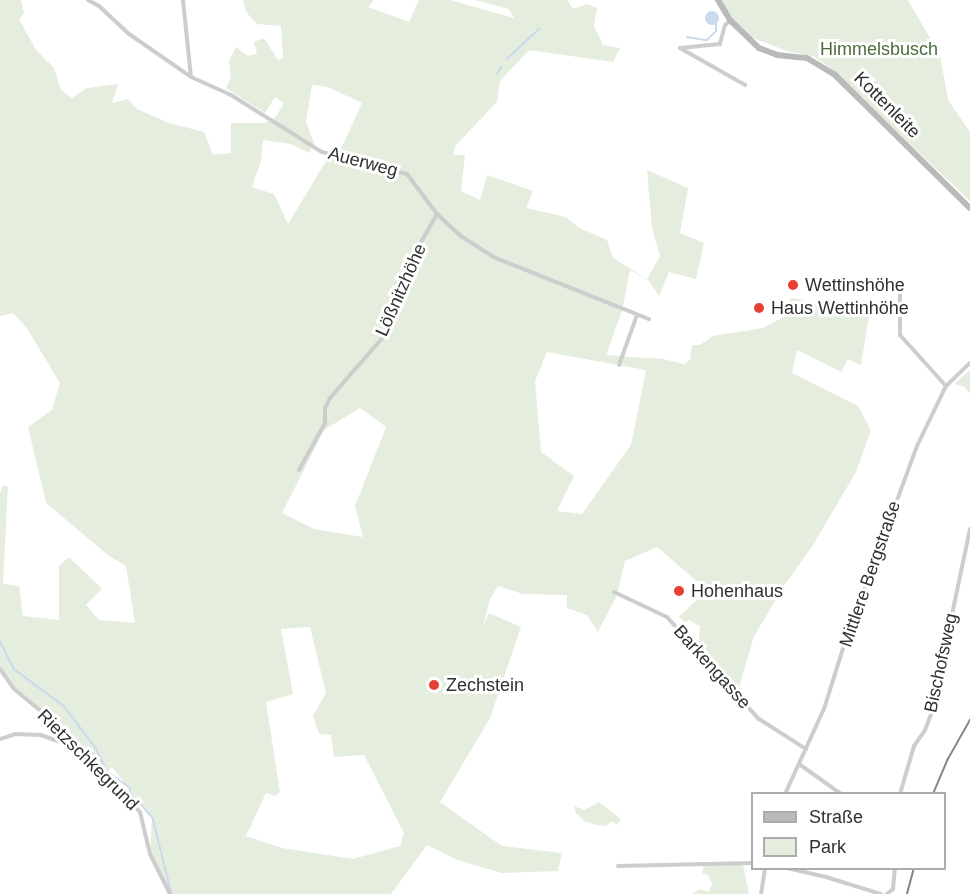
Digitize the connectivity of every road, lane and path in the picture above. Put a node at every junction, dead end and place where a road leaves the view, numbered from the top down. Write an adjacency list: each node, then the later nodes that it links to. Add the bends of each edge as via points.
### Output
1 (88, 0): 7 (street, Auerweg)
2 (183, 0): 7 (street)
3 (718, 0): 4 (street, Kottenleite)
4 (730, 20): 5 (street, via 720,44); 9 (street, Kottenleite, via 759,48 777,55 807,58 826,68)
5 (695, 46): 6 (street); 6 (street, via 680,48)
6 (694, 57): 8 (street)
7 (191, 77): 10 (street, Auerweg, via 231,95 322,152 407,174)
8 (745, 85)
9 (970, 208)
10 (437, 214): 12 (street, Auerweg, via 493,257); 17 (street, Lößnitzhöhe, via 412,258 385,335 330,399 325,408 325,423)
11 (900, 290): 16 (street, via 900,335)
12 (637, 315): 13 (street, Auerweg); 15 (street)
13 (649, 319)
14 (970, 363): 16 (street, Mittlere Bergstraße)
15 (619, 365)
16 (946, 386): 23 (street, Mittlere Bergstraße, via 904,476 831,689)
17 (299, 470)
18 (970, 529): 27 (street, Bischofsweg, via 931,714 914,746)
19 (614, 592): 23 (street, Barkengasse, via 667,617 759,719)
20 (0, 669): 22 (street, Rietzschkegrund, via 14,689)
21 (0, 739): 22 (street, via 15,734 41,735)
22 (78, 748): 33 (street, Rietzschkegrund, via 140,812 150,854)
23 (806, 748): 24 (street, Mittlere Bergstraße)
24 (799, 764): 25 (street, Mittlere Bergstraße); 26 (street)
25 (786, 792)
26 (838, 792)
27 (901, 792)
28 (751, 863): 29 (street)
29 (618, 866)
30 (765, 870): 34 (street)
31 (795, 870): 35 (street)
32 (895, 870): 36 (street, via 893,889)
33 (170, 894)
34 (760, 894)
35 (881, 894)
36 (887, 894)

